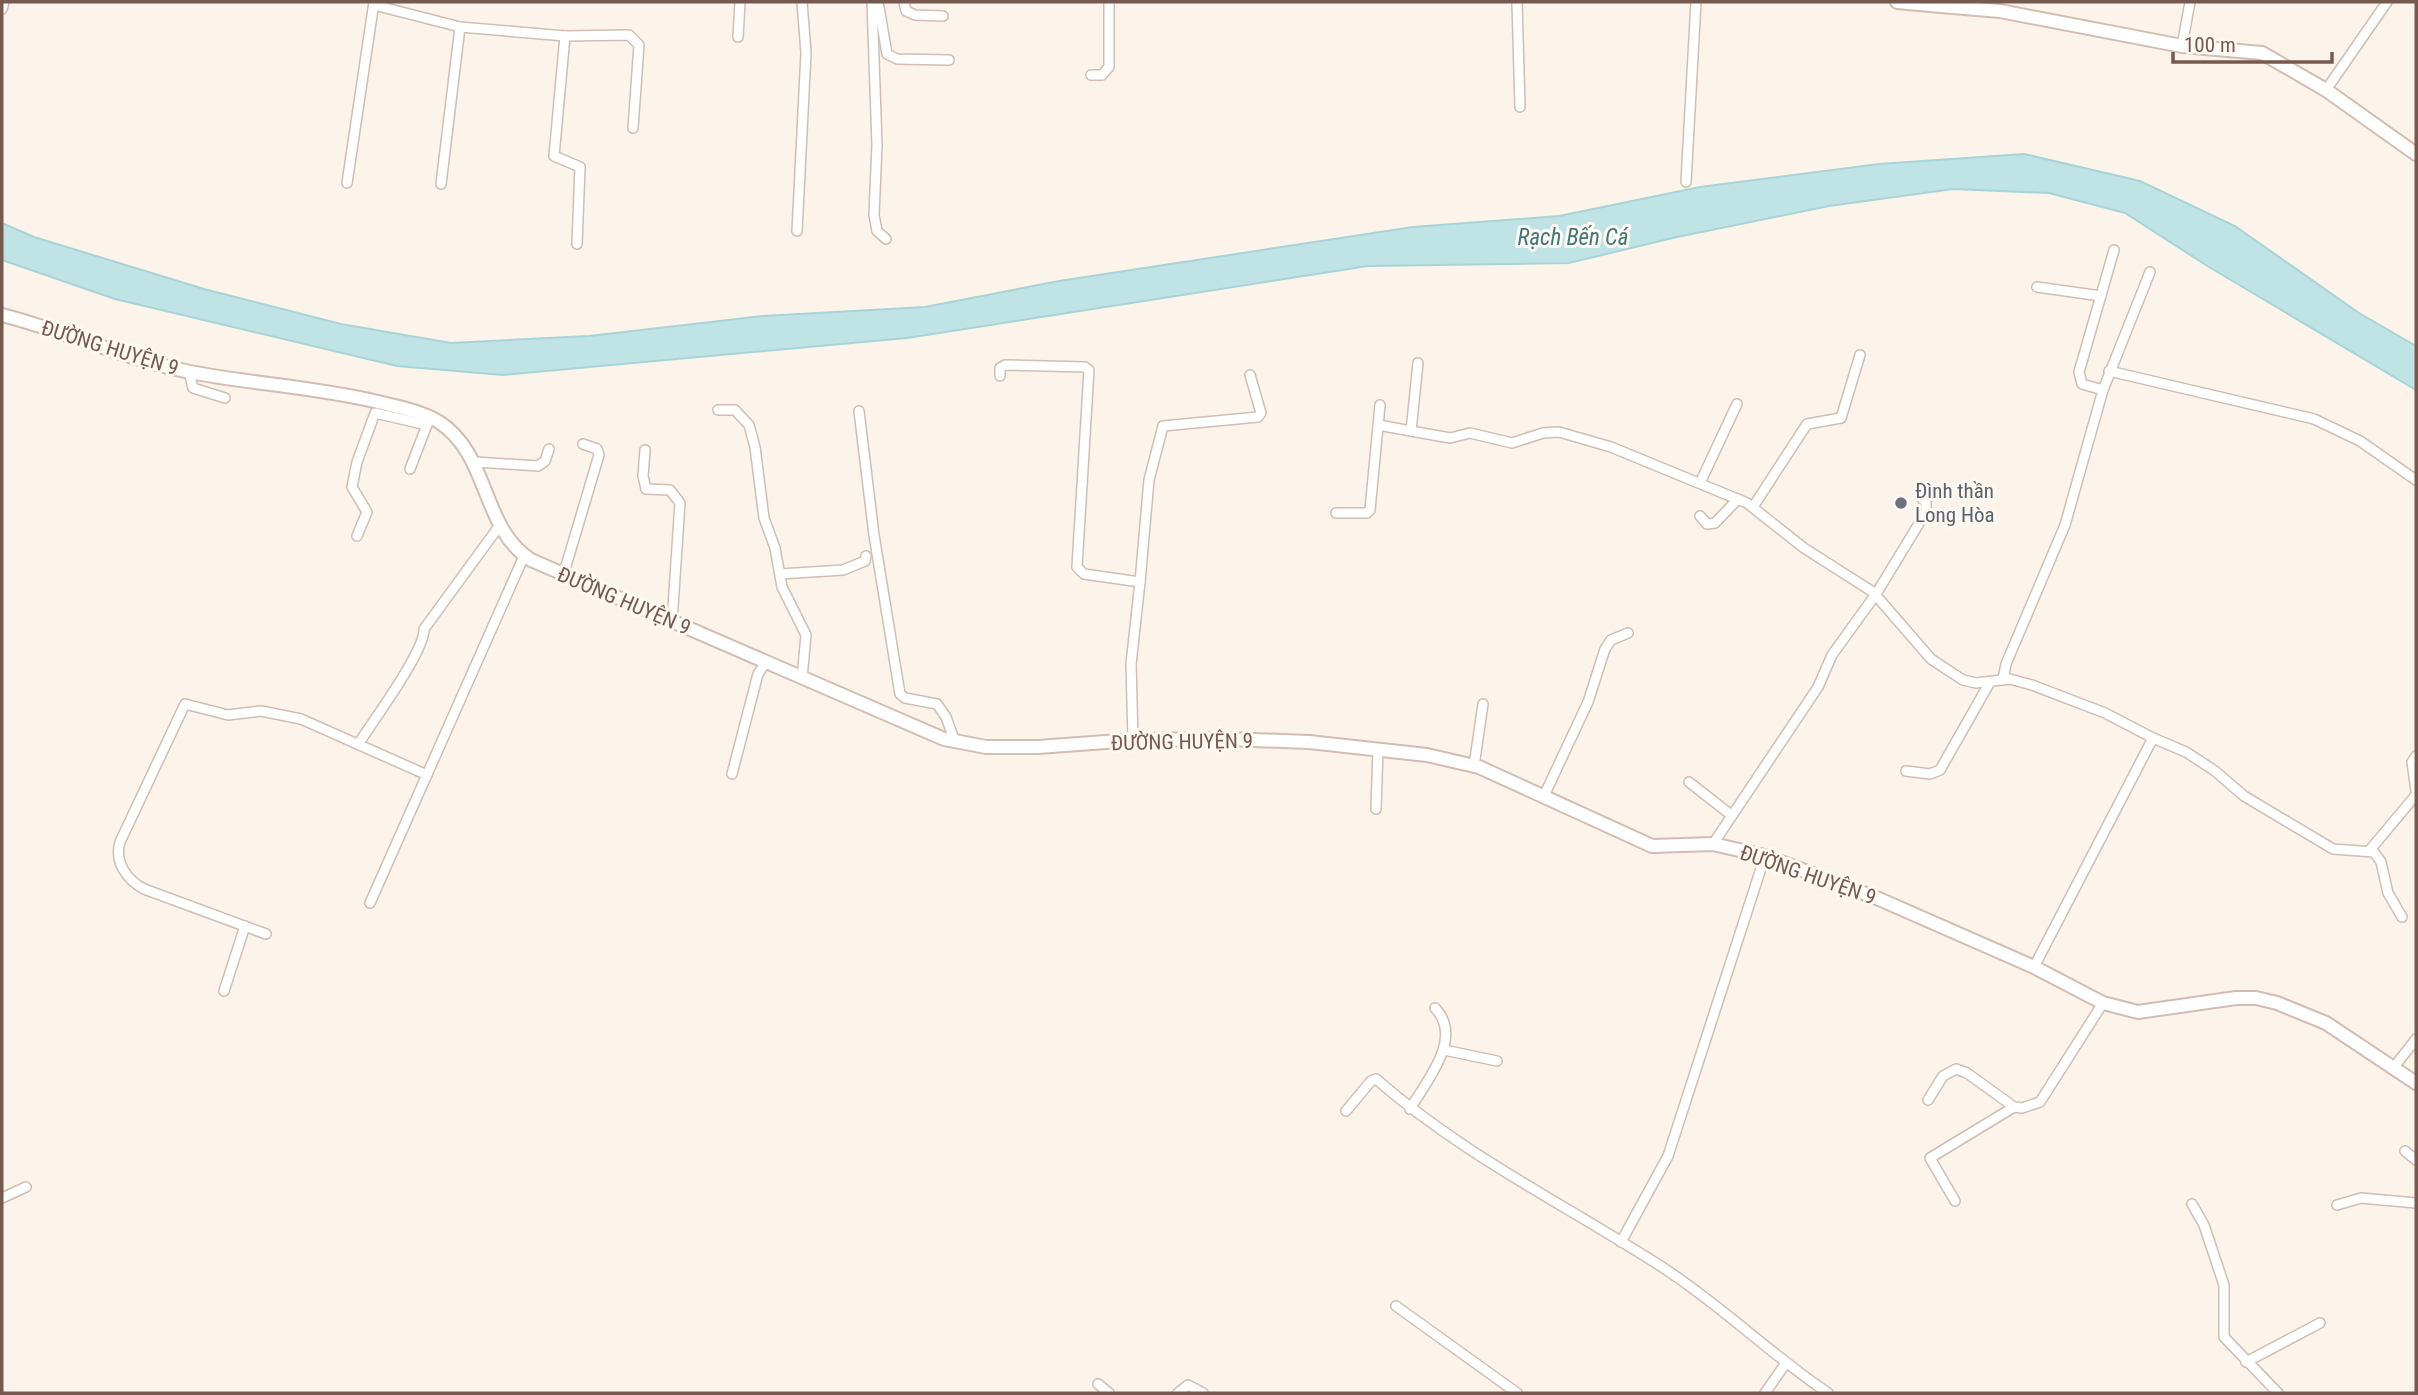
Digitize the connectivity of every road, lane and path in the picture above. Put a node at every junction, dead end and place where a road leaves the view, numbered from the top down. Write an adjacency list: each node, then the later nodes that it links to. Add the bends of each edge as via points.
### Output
1 (4, 2): 15 (street)
2 (740, 2): 19 (street)
3 (802, 2): 30 (street, via 806,53)
4 (872, 2): 31 (street, via 877,145 874,215 877,231)
5 (878, 2): 21 (street, via 887,54 897,59)
6 (904, 2): 16 (street, via 906,11 915,15)
7 (1109, 2): 22 (street, via 1109,67 1102,75)
8 (1517, 2): 24 (street)
9 (1696, 2): 27 (street)
10 (1897, 2): 14 (street)
11 (2190, 2): 20 (street)
12 (2387, 2): 23 (street)
13 (374, 3): 17 (street); 28 (street)
14 (1941, 4): 20 (street)
15 (2, 9)
16 (943, 16)
17 (460, 27): 18 (street); 29 (street)
18 (565, 36): 25 (street, via 629,35 638,42); 32 (street, via 554,156 580,167)
19 (738, 37)
20 (2182, 46): 23 (street, via 2262,53)
21 (949, 60)
22 (1091, 75)
23 (2326, 90): 26 (street)
24 (1520, 107)
25 (632, 128)
26 (2416, 154)
27 (1686, 182)
28 (347, 183)
29 (441, 184)
30 (797, 231)
31 (886, 239)
32 (578, 244)
33 (2113, 250): 36 (street)
34 (2150, 272): 40 (street)
35 (2037, 287): 36 (street)
36 (2101, 296): 44 (street, via 2079,380)
37 (2, 315): 41 (street, ĐƯỜNG HUYỆN 9)
38 (1860, 355): 62 (street, via 1841,418 1807,424)
39 (1418, 363): 52 (street)
40 (2109, 371): 44 (street); 58 (street, via 2314,419 2360,442)
41 (189, 372): 45 (street, via 193,388); 50 (street, ĐƯỜNG HUYỆN 9, via 337,393)
42 (1250, 375): 71 (street, via 1261,405 1258,417 1163,426 1149,480)
43 (1000, 376): 71 (street, via 1005,365 1088,368 1077,567 1084,574)
44 (2103, 390): 77 (street, via 2065,525)
45 (226, 398)
46 (1737, 404): 59 (street)
47 (1380, 405): 51 (street)
48 (718, 410): 69 (street, via 735,410 749,425 764,518)
49 (859, 411): 82 (street, via 901,694 937,704)
50 (428, 421): 56 (street, ĐƯỜNG HUYỆN 9, via 456,436); 57 (street); 66 (street, via 375,413 354,478 354,493 367,512)
51 (1378, 425): 52 (street); 63 (street, via 1370,510)
52 (1411, 431): 59 (street, via 1450,438 1471,433 1513,443 1559,432 1611,447)
53 (583, 444): 70 (street, via 597,449 599,455)
54 (548, 449): 56 (street, via 538,466)
55 (645, 450): 73 (street, via 646,489 670,490 680,503)
56 (475, 462): 65 (street, ĐƯỜNG HUYỆN 9)
57 (410, 469)
58 (2416, 480)
59 (1700, 483): 61 (street)
60 (1920, 496): 72 (street, via 1926,512)
61 (1738, 499): 62 (street); 64 (street, via 1715,523 1707,524)
62 (1753, 507): 72 (street, via 1796,542)
63 (1336, 513)
64 (1700, 516)
65 (500, 525): 67 (street, ĐƯỜNG HUYỆN 9); 83 (street, via 424,629 424,638)
66 (357, 536)
67 (524, 555): 70 (street, ĐƯỜNG HUYỆN 9); 89 (street)
68 (866, 556): 69 (street, via 854,568)
69 (780, 574): 76 (street, via 806,635)
70 (563, 576): 73 (street, ĐƯỜNG HUYỆN 9)
71 (1140, 582): 81 (street, via 1131,664)
72 (1876, 594): 78 (street, via 1948,673 1963,680); 94 (street)
73 (672, 622): 75 (street, ĐƯỜNG HUYỆN 9)
74 (1628, 634): 92 (street, via 1611,640 1605,649 1588,702)
75 (766, 662): 76 (street, ĐƯỜNG HUYỆN 9); 88 (street, via 758,674)
76 (802, 678): 82 (street, ĐƯỜNG HUYỆN 9)
77 (2003, 679): 78 (street); 80 (street, via 2081,704)
78 (1990, 682): 87 (street, via 1940,770 1930,774)
79 (1483, 704): 86 (street)
80 (2153, 738): 96 (street, via 2186,752 2245,796 2333,849); 102 (street)
81 (1133, 740): 82 (street, ĐƯỜNG HUYỆN 9, via 1038,747); 84 (street, ĐƯỜNG HUYỆN 9, via 1309,742)
82 (955, 742)
83 (359, 743): 89 (street); 100 (street, via 280,714 228,715 185,704 120,842 119,857 137,886)
84 (1378, 749): 86 (street, ĐƯỜNG HUYỆN 9); 93 (street)
85 (2416, 756): 91 (street, via 2412,762)
86 (1474, 766): 92 (street, ĐƯỜNG HUYỆN 9)
87 (1906, 771)
88 (732, 774)
89 (427, 775): 98 (street)
90 (1689, 782): 94 (street)
91 (2416, 793): 96 (street)
92 (1543, 798): 95 (street, ĐƯỜNG HUYỆN 9, via 1652,846)
93 (1376, 809)
94 (1731, 815): 95 (street)
95 (1713, 844): 97 (street, ĐƯỜNG HUYỆN 9)
96 (2369, 851): 99 (street, via 2378,856 2388,893)
97 (1765, 856): 102 (street, ĐƯỜNG HUYỆN 9, via 1879,899); 123 (street, via 1668,1156)
98 (370, 903)
99 (2402, 918)
100 (244, 926): 101 (street); 103 (street)
101 (266, 934)
102 (2034, 967): 104 (street, ĐƯỜNG HUYỆN 9)
103 (224, 990)
104 (2104, 1003): 109 (street, ĐƯỜNG HUYỆN 9, via 2154,1012 2256,998 2326,1023); 112 (street, via 2043,1100)
105 (1435, 1007): 107 (street, via 1445,1023)
106 (2416, 1039): 109 (street)
107 (1444, 1050): 108 (street); 113 (street)
108 (1497, 1061)
109 (2394, 1067): 110 (street, ĐƯỜNG HUYỆN 9)
110 (2416, 1083)
111 (1928, 1100): 112 (street, via 1944,1076 1956,1069)
112 (2014, 1107): 119 (street, via 1930,1158)
113 (1410, 1109): 114 (street, via 1374,1079); 123 (street)
114 (1346, 1111)
115 (2405, 1151): 116 (street)
116 (2416, 1160)
117 (26, 1188): 118 (street)
118 (2, 1198)
119 (1955, 1201)
120 (2416, 1203): 122 (street, via 2361,1198)
121 (2192, 1204): 126 (street, via 2224,1285 2224,1337)
122 (2337, 1205)
123 (1621, 1242): 127 (street, via 1721,1308)
124 (1396, 1307): 132 (street)
125 (2320, 1323): 126 (street)
126 (2246, 1362): 135 (street)
127 (1786, 1363): 133 (street); 134 (street)
128 (1098, 1384): 129 (street)
129 (1109, 1393)
130 (1178, 1393): 131 (street, via 1188,1385)
131 (1203, 1393)
132 (1517, 1393)
133 (1765, 1393)
134 (1828, 1393)
135 (2278, 1393)

